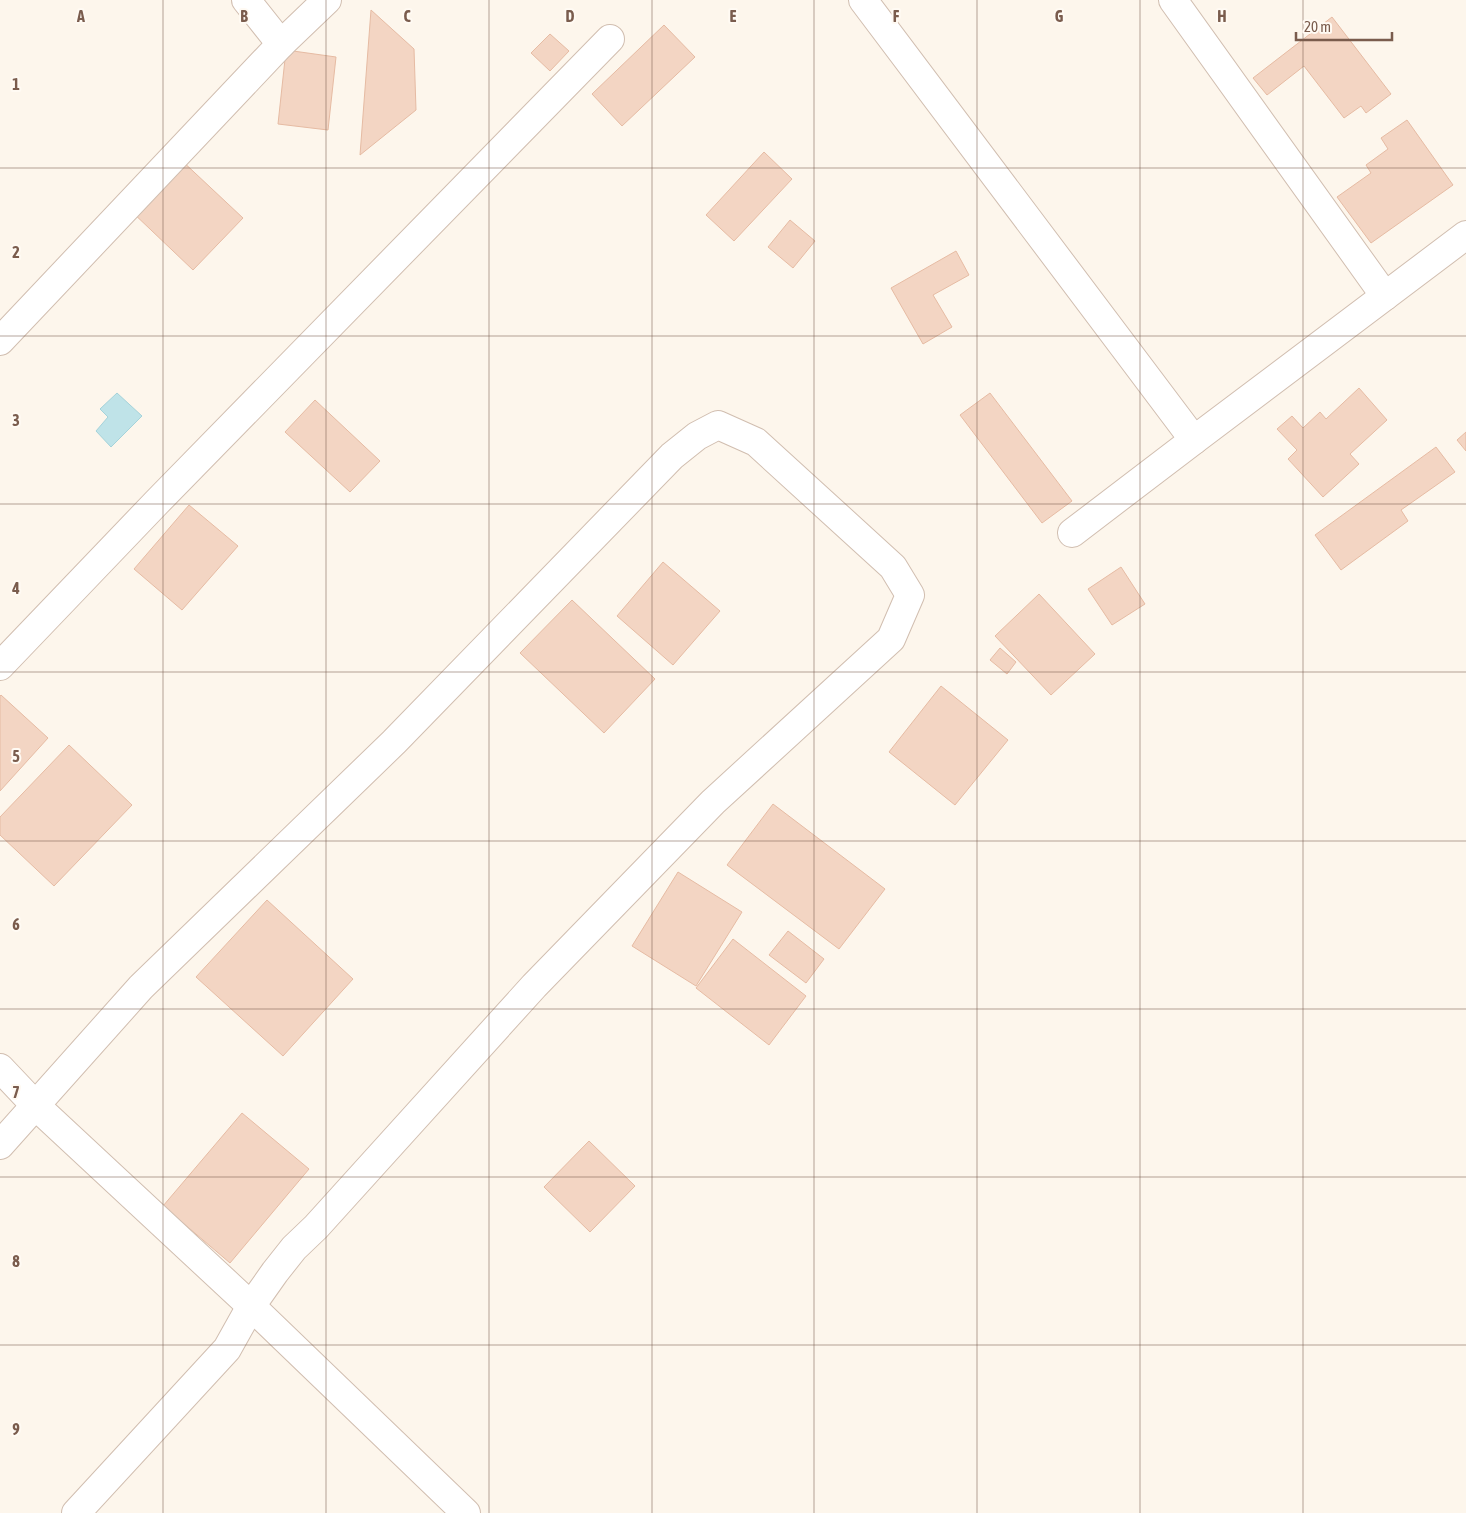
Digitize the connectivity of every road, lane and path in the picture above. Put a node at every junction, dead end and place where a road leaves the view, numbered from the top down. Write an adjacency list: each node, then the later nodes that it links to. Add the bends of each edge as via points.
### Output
1 (246, 0): 6 (street)
2 (327, 0): 6 (street)
3 (863, 0): 10 (street)
4 (1173, 0): 8 (street)
5 (610, 39): 12 (street)
6 (281, 44): 9 (street)
7 (1466, 235): 8 (street)
8 (1385, 296): 10 (street)
9 (0, 341)
10 (1194, 440): 11 (street)
11 (1072, 533)
12 (0, 666)
13 (0, 1068): 14 (street)
14 (36, 1106): 15 (street); 16 (street); 16 (street, via 141,987 394,742 672,456 697,436 718,425 756,442 893,567 910,595 891,639 713,802 534,986 294,1248)
15 (0, 1145)
16 (252, 1306): 17 (street, via 227,1349); 18 (street)
17 (76, 1513)
18 (466, 1513)

